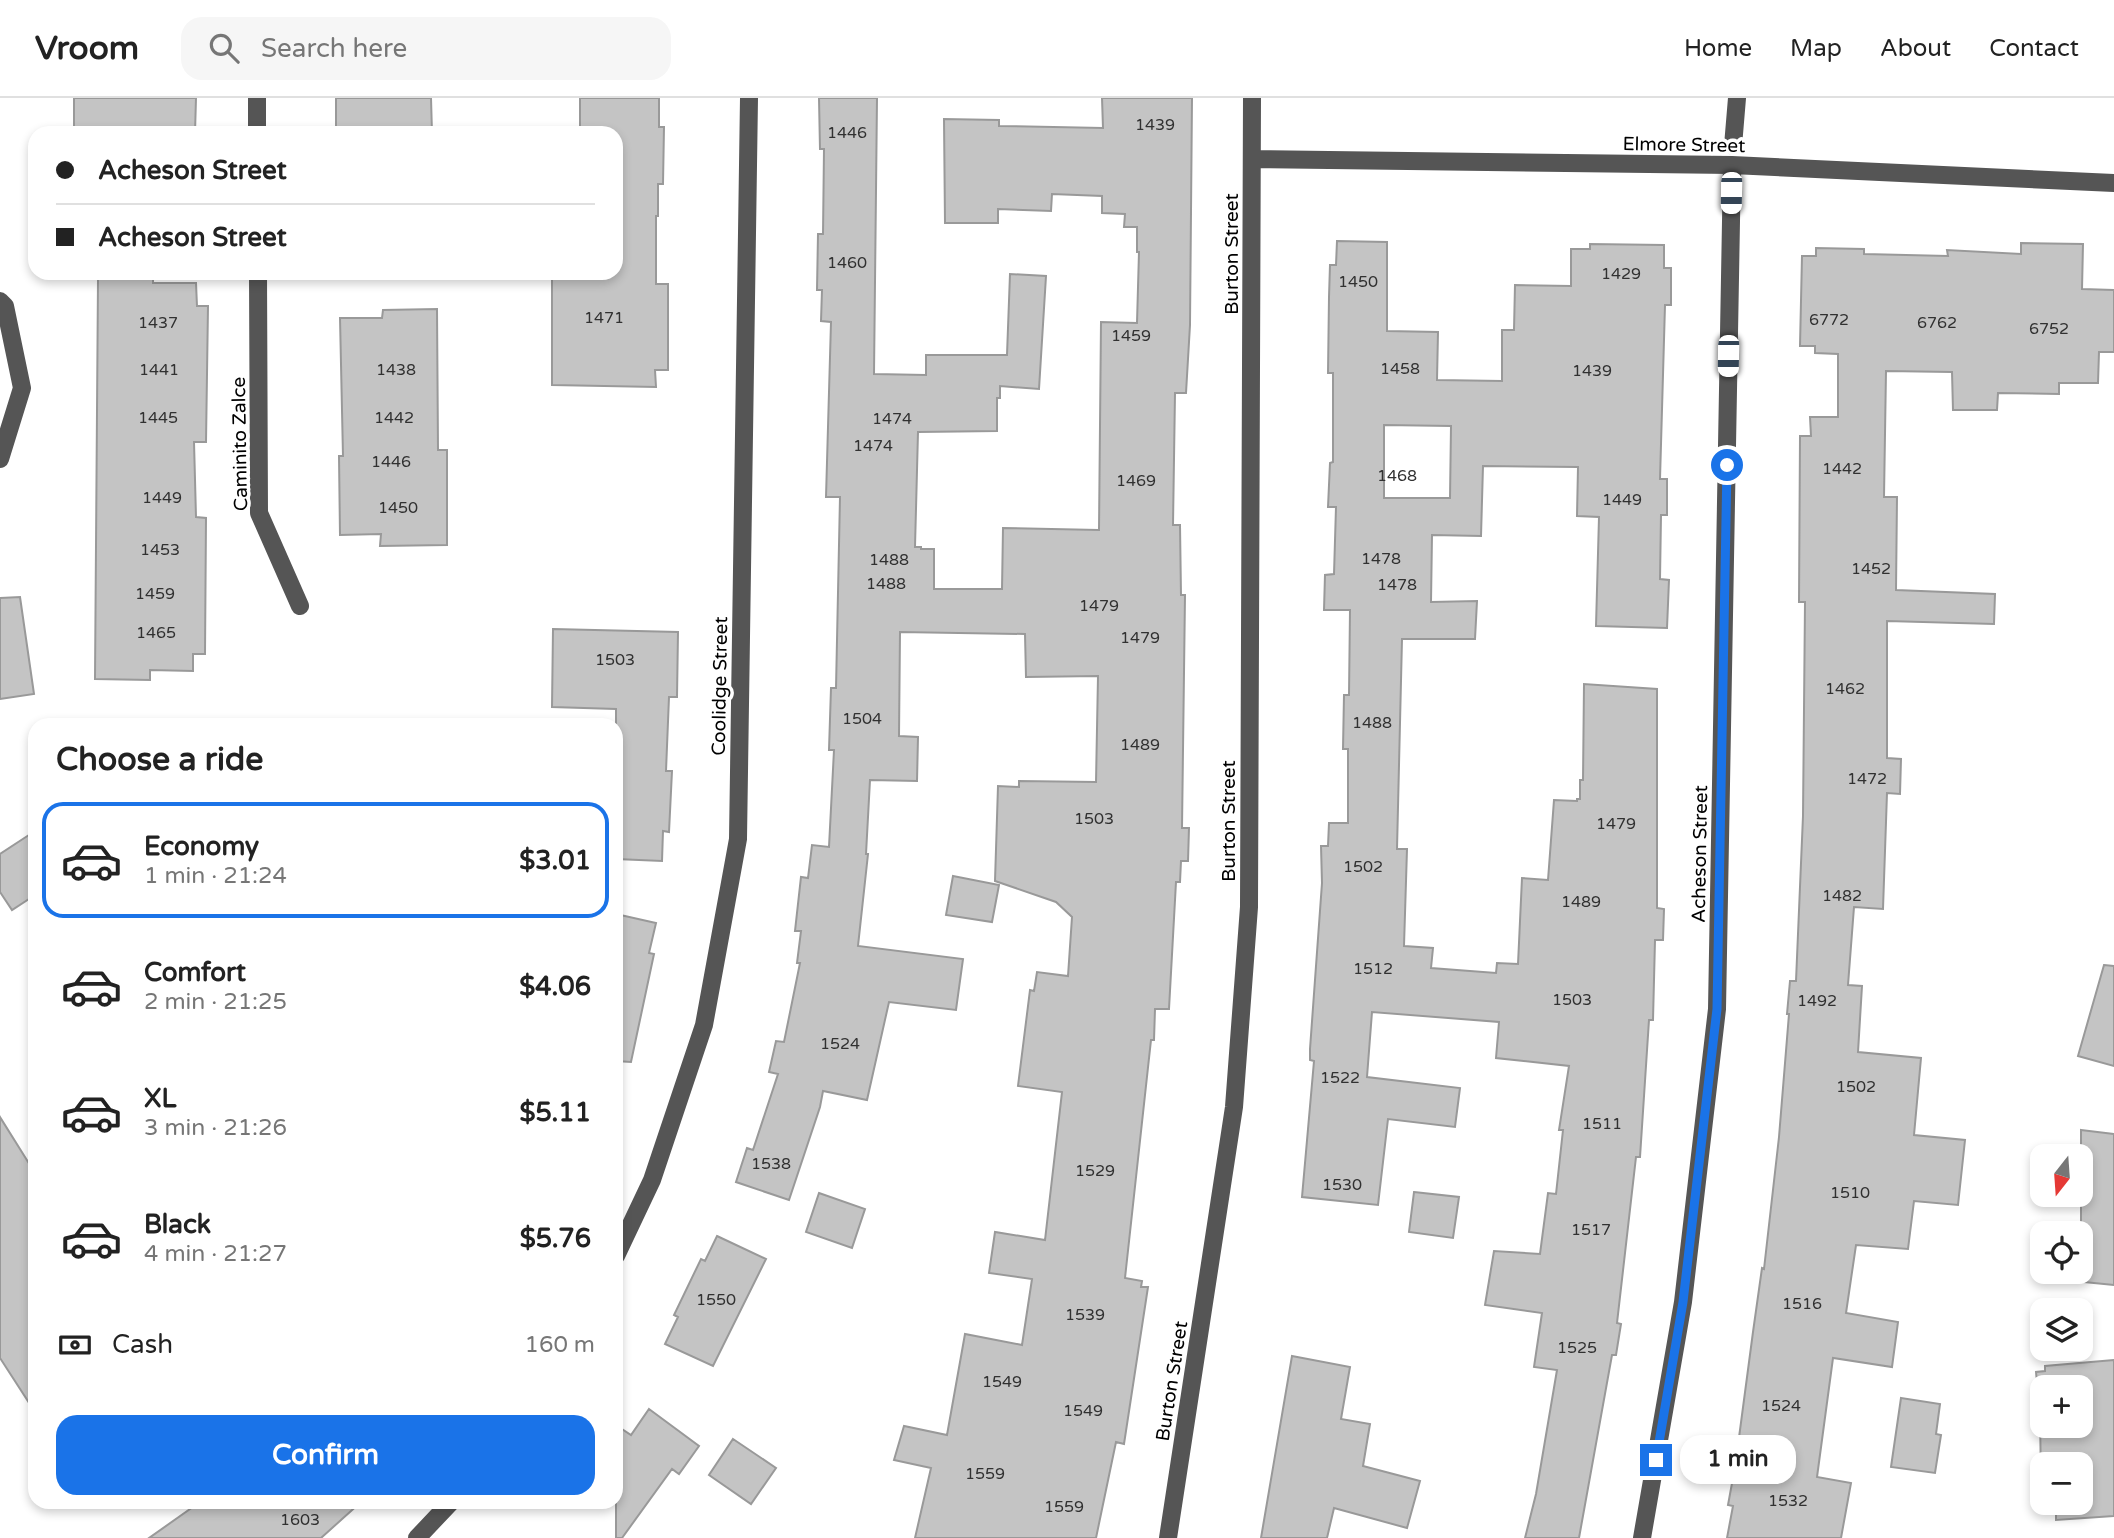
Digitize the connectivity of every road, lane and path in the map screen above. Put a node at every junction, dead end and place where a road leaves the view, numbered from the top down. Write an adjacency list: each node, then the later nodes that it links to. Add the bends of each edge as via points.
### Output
1 (257, 98): 5 (street)
2 (749, 98): 14 (street, Coolidge Street, via 738,839 704,1025 652,1180)
3 (1252, 98): 7 (street, Burton Street)
4 (1737, 98): 6 (street)
5 (257, 126)
6 (1733, 146)
7 (1253, 159): 8 (street, Elmore Street); 17 (street, Burton Street, via 1249,907 1234,1107)
8 (1732, 165): 9 (street, Elmore Street); 18 (street, Acheson Street, via 1717,1009 1683,1302)
9 (2114, 183)
10 (258, 280): 13 (street, Caminito Zalce, via 259,513)
11 (0, 301): 12 (street, via 5,306 22,388)
12 (0, 459)
13 (300, 606)
14 (623, 1241)
15 (444, 1509): 16 (street)
16 (417, 1538)
17 (1168, 1538)
18 (1642, 1538)

